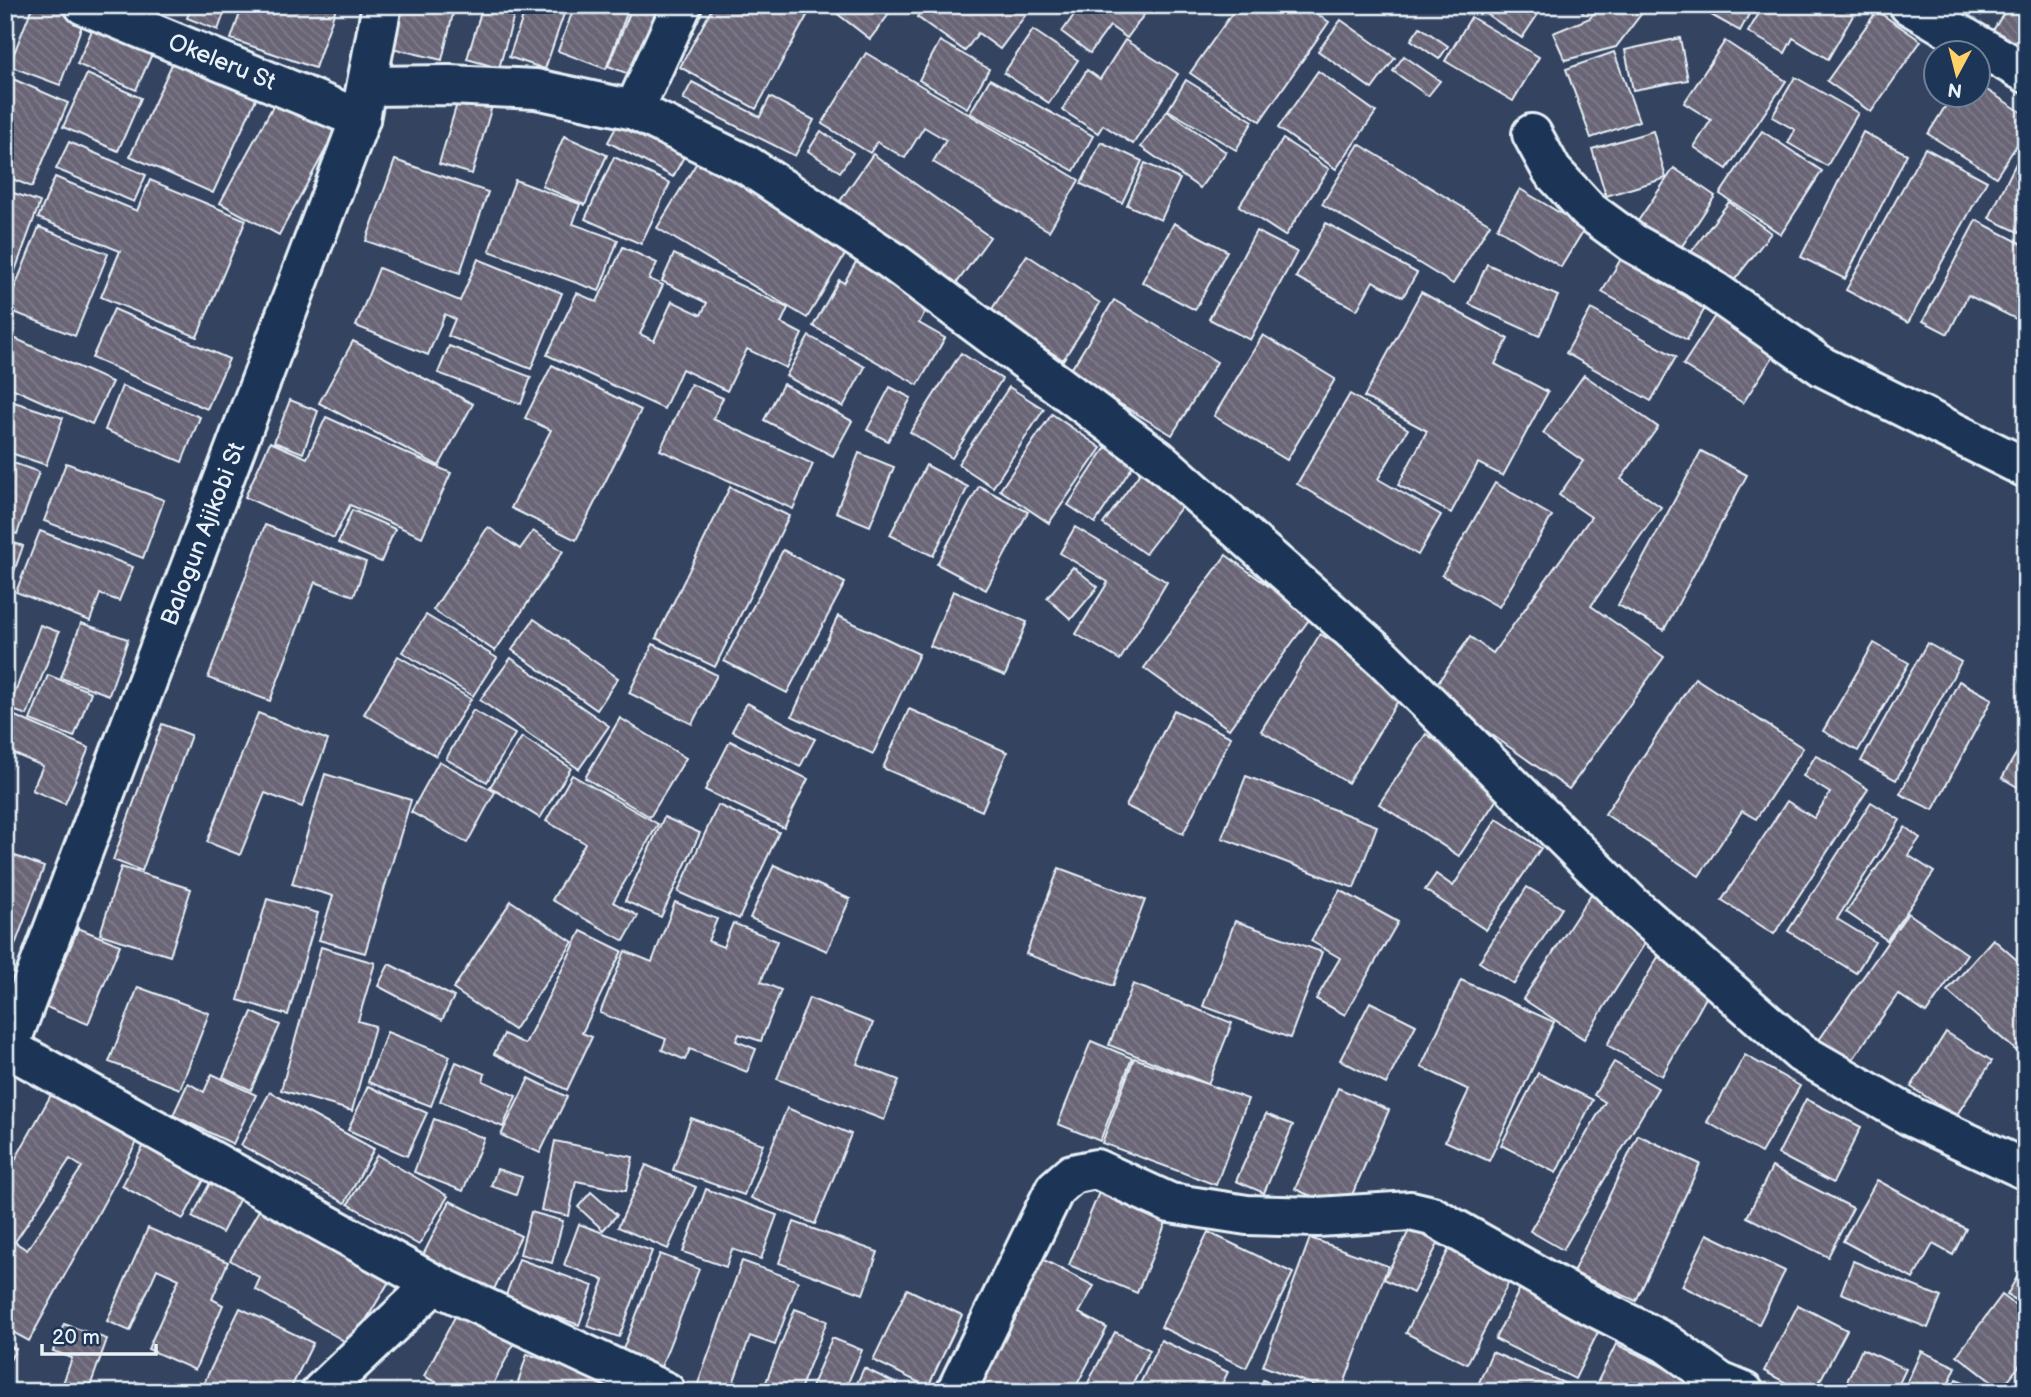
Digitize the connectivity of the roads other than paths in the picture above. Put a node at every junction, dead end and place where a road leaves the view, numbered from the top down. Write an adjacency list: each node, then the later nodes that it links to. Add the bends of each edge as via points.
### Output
1 (84, 5): 6 (street, Okeleru St)
2 (382, 5): 6 (street, Balogun Ajikobi St)
3 (682, 5): 7 (street)
4 (1909, 5): 5 (street)
5 (2026, 73)
6 (363, 103): 7 (street, via 449,85 536,89); 10 (street, Balogun Ajikobi St)
7 (634, 110): 11 (street, via 747,165 891,260 1159,460 1383,657 1633,906 1801,1053 1910,1116)
8 (1532, 134): 9 (street, via 1552,171 1588,209 1633,243 1696,278 1824,367)
9 (2026, 468)
10 (6, 1050): 12 (street)
11 (2025, 1166)
12 (434, 1284): 13 (street); 14 (street)
13 (321, 1392)
14 (666, 1392)
15 (957, 1392): 16 (street, via 1055,1189 1072,1174 1096,1169 1170,1203 1247,1215 1318,1217 1411,1211 1432,1216 1666,1343 1720,1382)
16 (1744, 1392)

